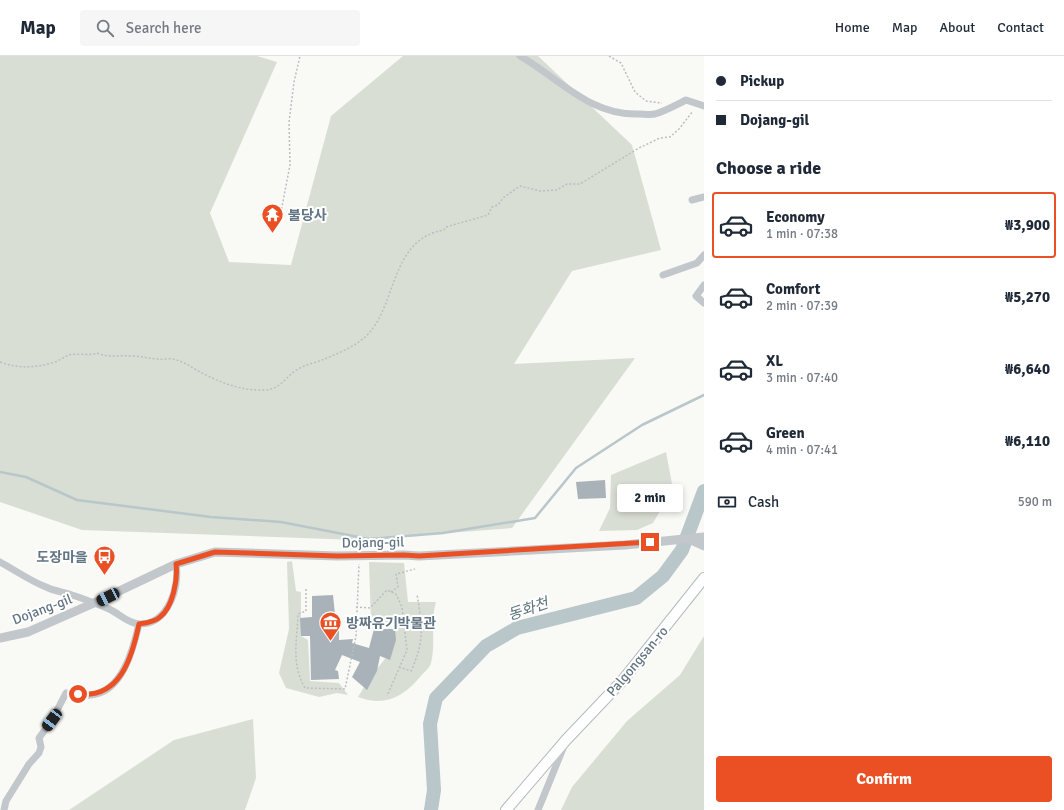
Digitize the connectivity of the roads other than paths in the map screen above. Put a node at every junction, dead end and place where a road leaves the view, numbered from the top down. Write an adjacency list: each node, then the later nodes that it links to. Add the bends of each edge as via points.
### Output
1 (520, 56): 2 (street, via 581,98 607,111 629,115 654,114 686,100)
2 (702, 104)
3 (704, 197): 4 (street)
4 (692, 200)
5 (704, 254): 6 (street, via 697,263)
6 (663, 275)
7 (704, 285): 8 (street, via 696,296)
8 (704, 303)
9 (704, 537): 10 (street, Dojang-gil)
10 (691, 540): 11 (street); 13 (street, Dojang-gil, via 419,556 215,552)
11 (704, 546)
12 (0, 562): 15 (street, Dojang-gil, via 45,587)
13 (176, 564): 15 (street, Dojang-gil); 16 (street, via 178,574 168,608 160,617)
14 (704, 578): 18 (main road, Palgongsan-ro, via 622,681)
15 (94, 603): 16 (street); 17 (street, Dojang-gil, via 28,632)
16 (139, 624): 19 (street, via 124,669 116,682 101,693 90,696 66,693 39,738 39,753 29,764 6,801)
17 (0, 638)
18 (566, 740): 20 (main road, Palgongsan-ro); 21 (street, Palgongsan-ro)
19 (4, 810)
20 (506, 810)
21 (538, 810)

